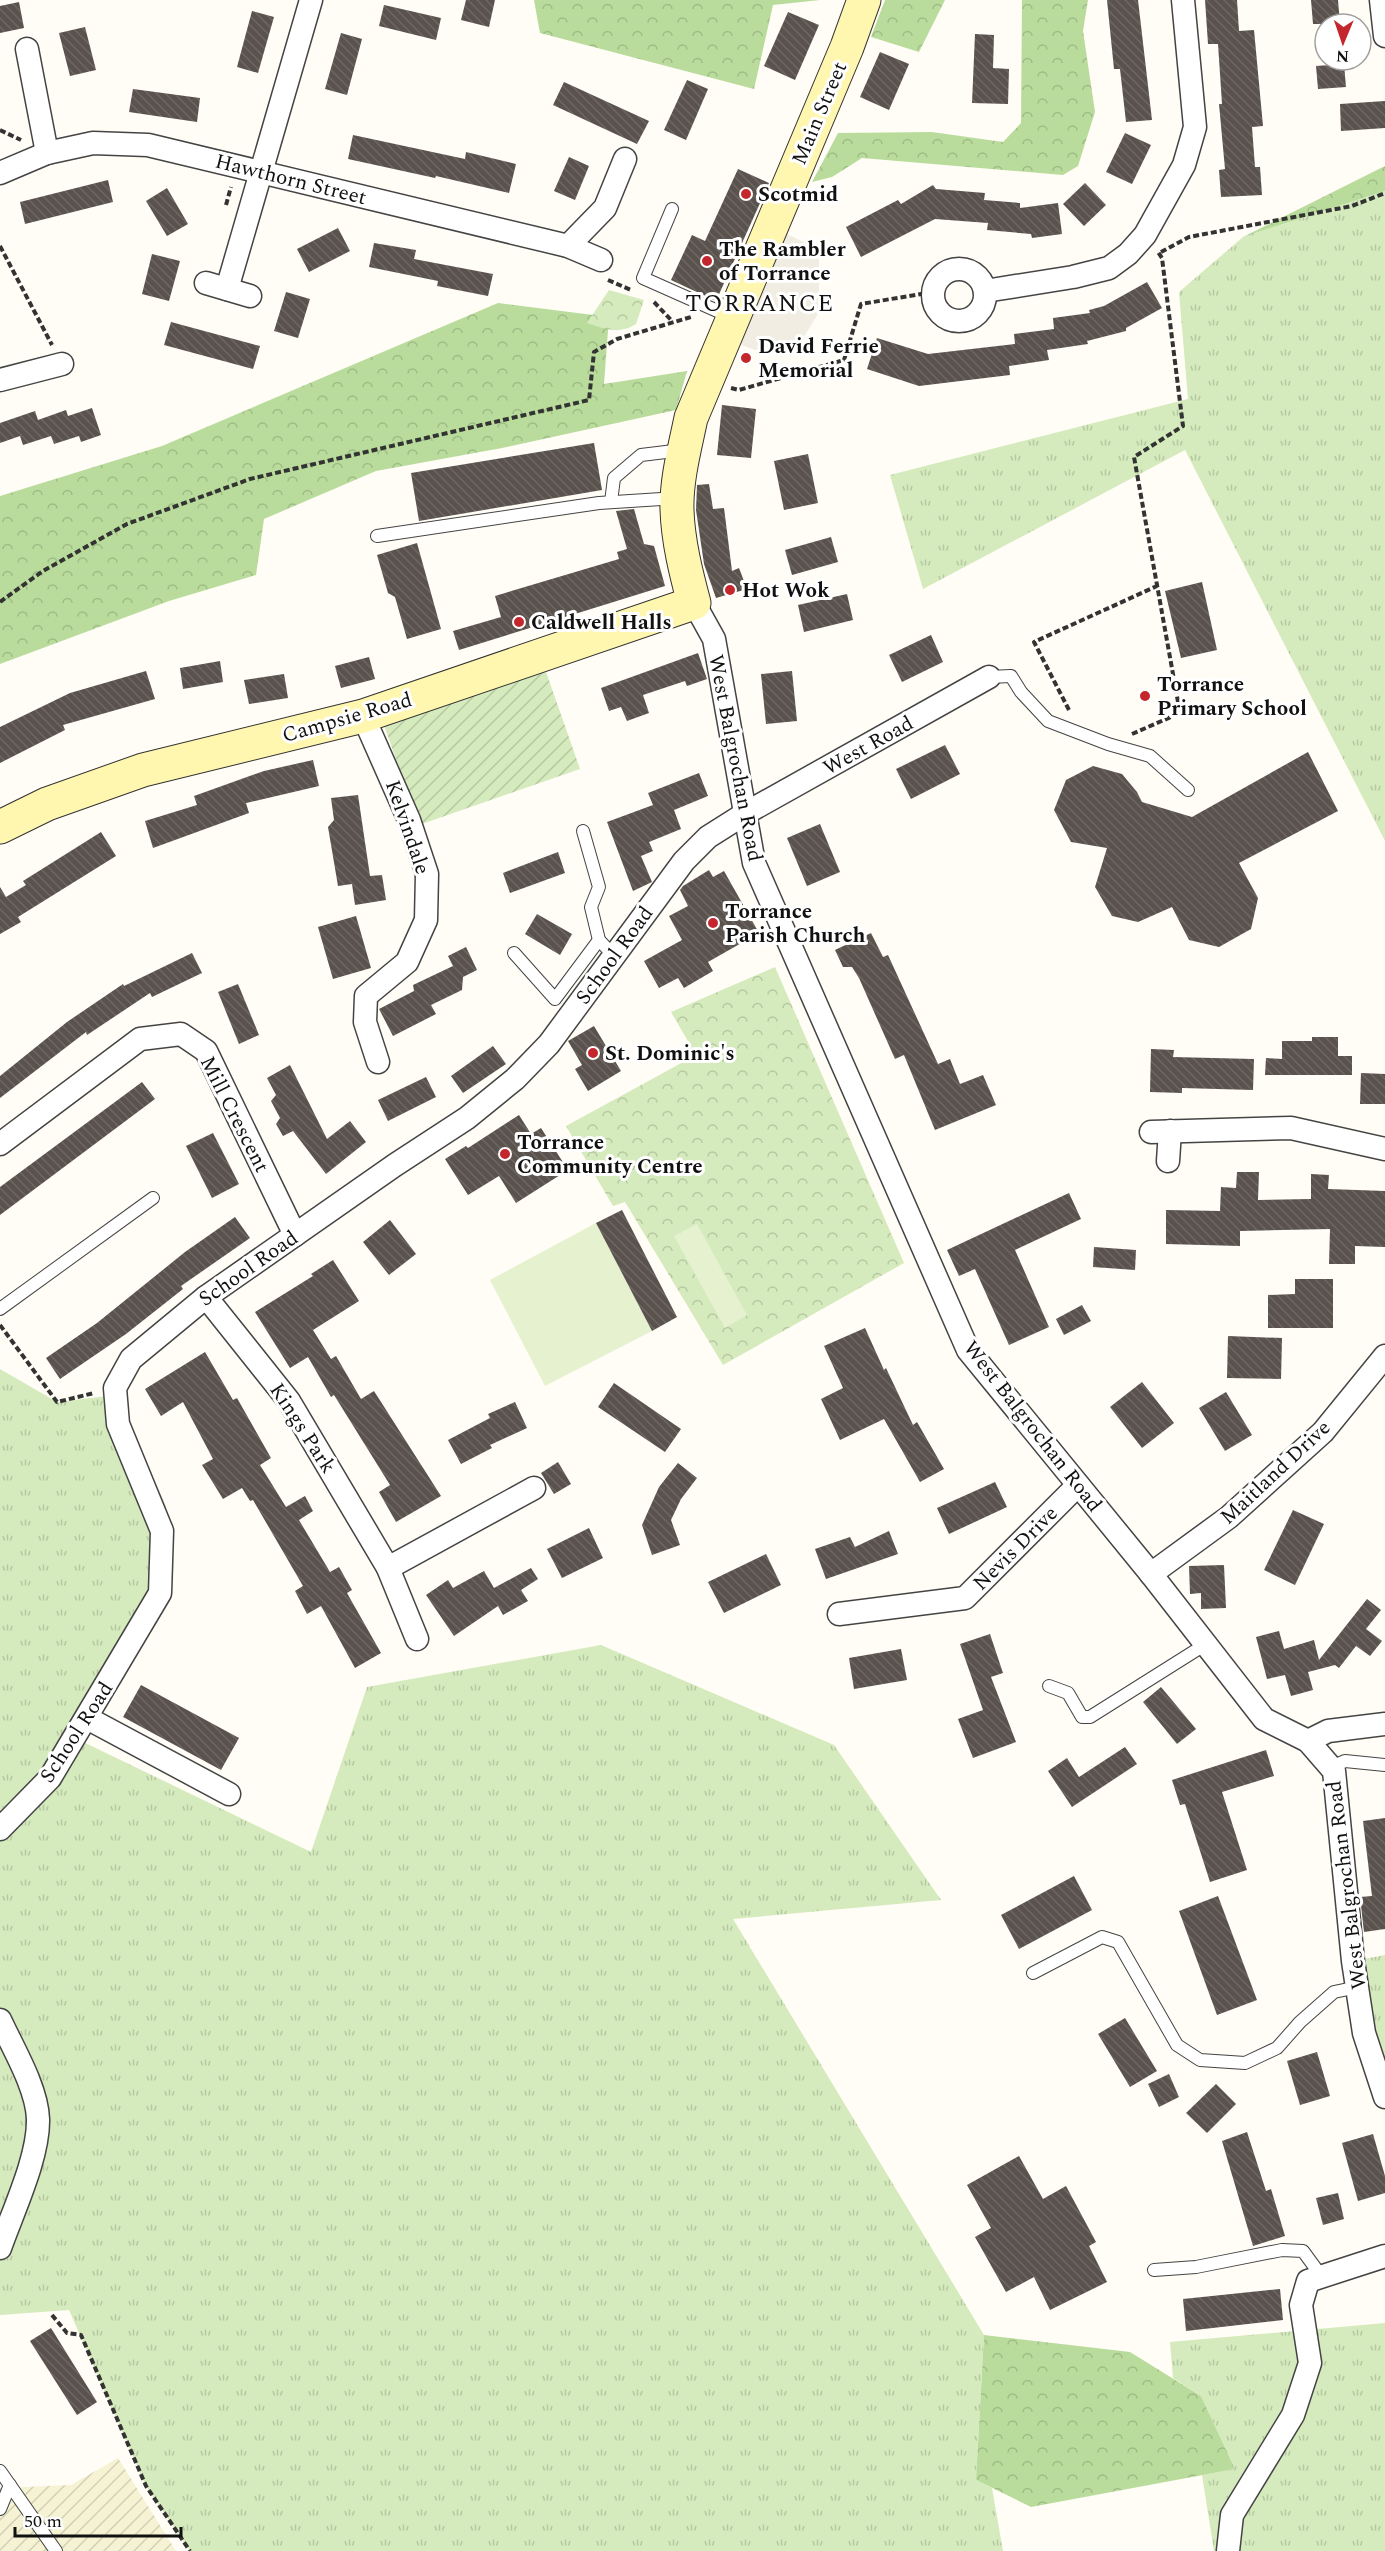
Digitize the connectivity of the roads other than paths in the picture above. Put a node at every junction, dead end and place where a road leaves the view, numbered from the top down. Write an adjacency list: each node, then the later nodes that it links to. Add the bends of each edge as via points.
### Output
1 (311, 0): 9 (street)
2 (864, 0): 16 (main road, Main Street)
3 (1183, 0): 14 (street, via 1195,127 1184,165 1145,235 1109,268)
4 (1383, 4): 5 (street)
5 (1385, 36)
6 (27, 49): 7 (street)
7 (47, 153): 9 (street, Hawthorn Street, via 93,143 148,145); 10 (street, Hawthorn Street)
8 (625, 159): 12 (street, via 605,208)
9 (262, 171): 12 (street, Hawthorn Street); 15 (street, via 217,286)
10 (0, 173)
11 (672, 208): 16 (lane, via 643,278)
12 (568, 246): 13 (street, Hawthorn Street)
13 (601, 260)
14 (985, 291): 14 (street, via 970,272 954,270 940,277 933,292 936,309 950,320 968,320 981,309)
15 (250, 296)
16 (732, 318): 19 (main road, Main Street, via 691,417)
17 (62, 364): 18 (street)
18 (0, 380)
19 (684, 450): 20 (main road, Main Street); 21 (lane, via 641,455 614,478)
20 (678, 498): 21 (lane); 23 (main road, Main Street, via 681,549)
21 (611, 502): 22 (lane)
22 (377, 536)
23 (694, 603): 25 (main road, Campsie Road); 27 (street, West Balgrochan Road, via 714,639)
24 (989, 677): 26 (lane, via 1011,676 1048,721 1150,756); 27 (street, West Road)
25 (363, 716): 28 (main road, Campsie Road, via 142,770 46,804); 32 (street, Kelvindale, via 409,820 427,873 426,920 407,962 366,996 365,1022)
26 (1188, 790)
27 (746, 813): 30 (street, School Road, via 708,837); 41 (street, West Balgrochan Road, via 754,863 968,1350)
28 (0, 827)
29 (583, 831): 30 (lane, via 599,887 591,907)
30 (606, 948): 31 (lane, via 555,999); 37 (street, School Road, via 549,1044 515,1079 467,1118)
31 (514, 953)
32 (378, 1062)
33 (0, 1144): 37 (street, Mill Crescent, via 140,1040 181,1034 206,1051)
34 (1385, 1149): 35 (street, via 1291,1128 1160,1132)
35 (1168, 1161)
36 (153, 1198): 39 (lane)
37 (295, 1235): 38 (street, School Road)
38 (206, 1297): 43 (street, Kings Park, via 289,1401); 49 (street, School Road, via 131,1359 115,1388 118,1424 162,1531 160,1593)
39 (0, 1309)
40 (1385, 1356): 44 (street, Maitland Drive, via 1323,1432 1229,1517)
41 (1078, 1485): 44 (street, West Balgrochan Road); 45 (street, Nevis Drive, via 965,1598)
42 (534, 1488): 43 (street)
43 (388, 1568): 46 (street, Kings Park)
44 (1151, 1574): 47 (street, West Balgrochan Road)
45 (839, 1614)
46 (417, 1640)
47 (1206, 1644): 48 (lane, via 1090,1717 1082,1717 1068,1693); 51 (street, West Balgrochan Road, via 1264,1719)
48 (1049, 1686)
49 (87, 1718): 54 (street); 55 (street, School Road, via 50,1778)
50 (1385, 1724): 51 (street, via 1328,1731)
51 (1308, 1741): 53 (street, West Balgrochan Road)
52 (1385, 1765): 53 (lane, via 1345,1761)
53 (1331, 1767): 57 (street, West Balgrochan Road)
54 (229, 1794)
55 (0, 1829)
56 (1033, 1973): 57 (lane, via 1102,1937 1118,1942 1177,2045 1200,2060 1245,2063 1277,2048 1334,1992)
57 (1358, 1987): 59 (street, West Balgrochan Road, via 1364,2033)
58 (0, 2020): 60 (street, via 31,2088 38,2118 36,2147)
59 (1385, 2097)
60 (0, 2248)
61 (1385, 2256): 63 (street)
62 (1154, 2270): 63 (lane, via 1196,2267 1282,2250 1303,2251)
63 (1322, 2277): 68 (street, via 1308,2281 1301,2305 1310,2363 1293,2415 1232,2515)
64 (0, 2471): 65 (lane)
65 (10, 2486): 66 (lane); 67 (lane)
66 (0, 2509)
67 (56, 2551)
68 (1228, 2551)

